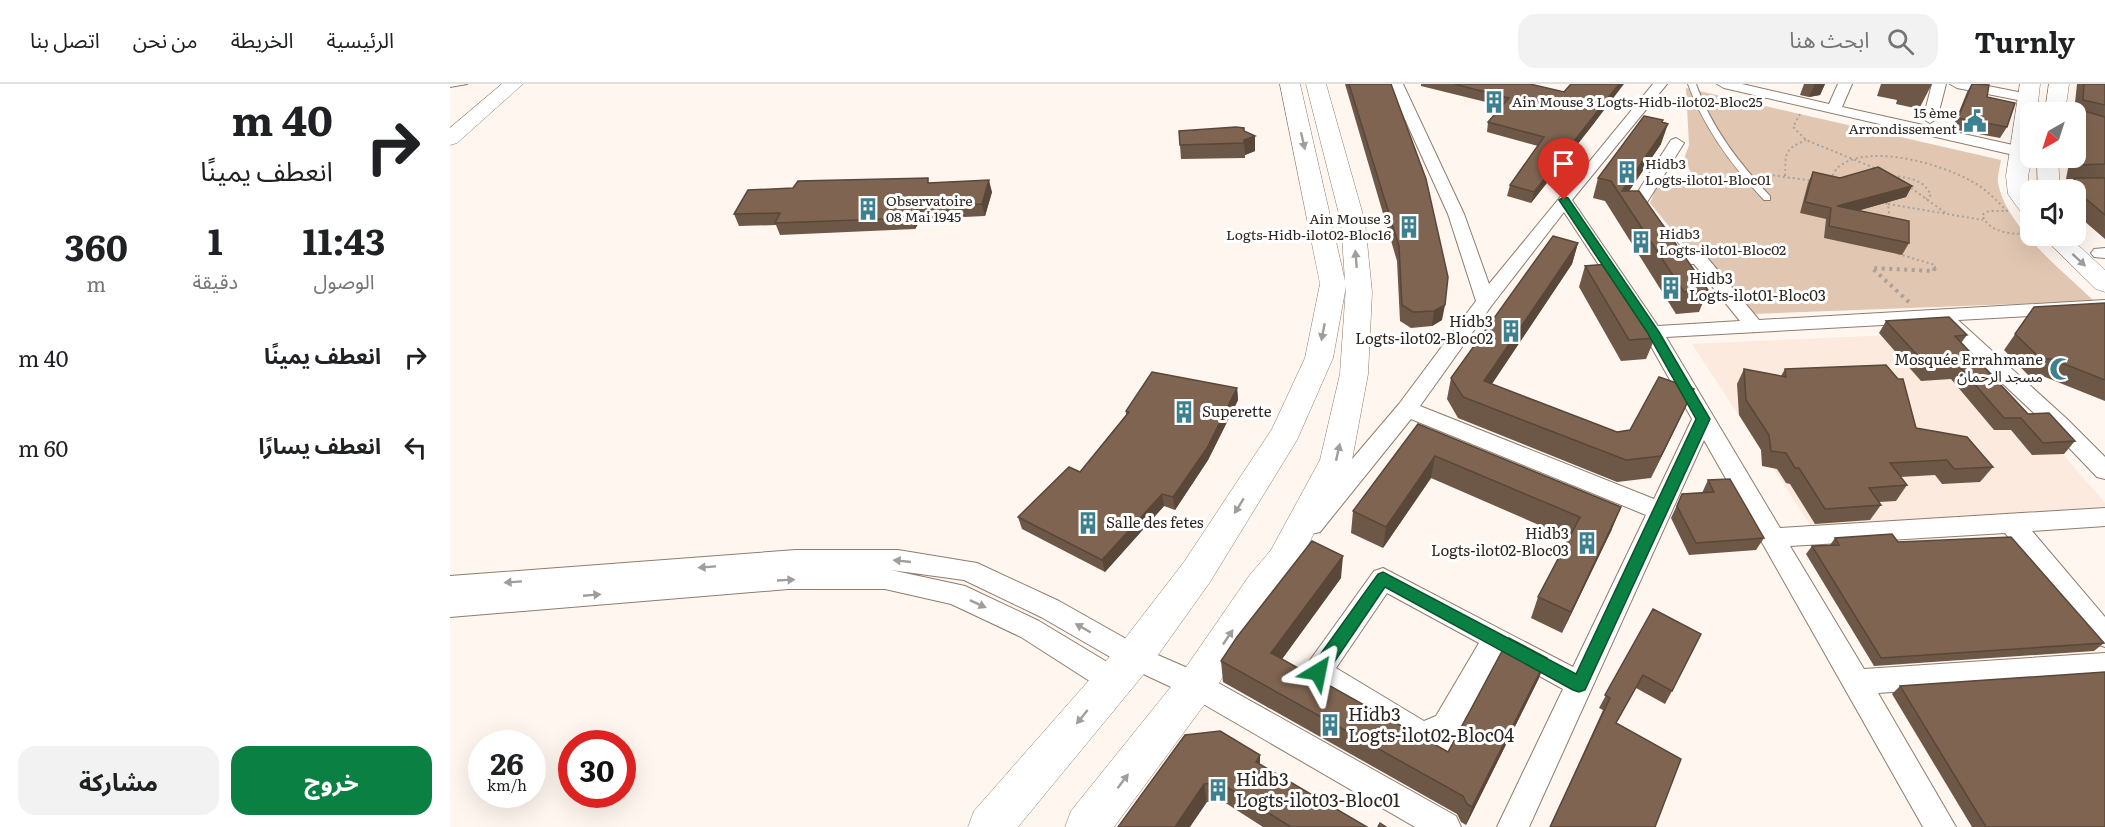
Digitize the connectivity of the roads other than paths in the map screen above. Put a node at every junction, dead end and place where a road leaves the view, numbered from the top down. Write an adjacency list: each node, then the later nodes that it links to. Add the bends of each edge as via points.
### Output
1 (463, 84): 14 (lane)
2 (492, 84): 20 (street)
3 (513, 84): 22 (street)
4 (1290, 84): 53 (street, one-way to 53, via 1332,284 1319,358 1286,432 1197,573)
5 (1316, 84): 47 (street, one-way to 5, via 1336,460 1354,374 1359,292 1353,222)
6 (1396, 84): 35 (street, via 1456,214)
7 (1660, 84): 30 (street)
8 (1692, 84): 29 (lane, via 1717,133)
9 (1724, 84): 16 (street)
10 (1845, 84): 19 (street)
11 (1938, 84): 21 (street)
12 (1980, 84): 15 (street)
13 (2059, 84): 18 (street)
14 (450, 85)
15 (1959, 85): 17 (street)
16 (1778, 90): 19 (street, via 1806,103)
17 (2032, 101)
18 (2056, 102)
19 (1834, 109): 24 (street)
20 (450, 119)
21 (1930, 119)
22 (450, 139)
23 (1676, 143): 38 (street, via 1638,204 1681,259 1699,259)
24 (2020, 151)
25 (2020, 168): 28 (street, via 2017,176)
26 (2105, 185): 27 (street)
27 (2086, 186)
28 (2020, 195)
29 (1767, 198)
30 (1564, 200): 35 (street); 39 (street)
31 (2086, 239): 33 (street)
32 (2056, 246): 34 (street, one-way to 34)
33 (2103, 255)
34 (2105, 284)
35 (1485, 300): 40 (street)
36 (2105, 306): 37 (street)
37 (1933, 316): 38 (street); 42 (street, via 2059,424)
38 (1754, 326): 39 (street)
39 (1653, 332): 41 (street)
40 (1407, 409): 43 (street); 47 (street)
41 (1703, 419): 43 (street); 46 (street)
42 (2105, 471)
43 (1660, 511): 55 (street)
44 (2105, 517): 45 (street)
45 (2011, 523): 46 (street); 50 (street)
46 (1772, 538): 54 (street)
47 (1283, 560): 56 (street, one-way to 47)
48 (450, 587): 53 (street, one-way to 48, via 1050,609 968,570 898,560 796,560)
49 (450, 606): 53 (street, one-way to 53, via 788,579 885,579 956,594)
50 (2105, 636)
51 (1496, 639): 51 (street, via 1383,578 1318,672 1422,735 1446,726); 55 (street)
52 (2105, 664): 54 (street)
53 (1123, 668): 56 (street); 57 (street, one-way to 57)
54 (1855, 682): 61 (street)
55 (1579, 684): 60 (street)
56 (1196, 685): 58 (street, one-way to 56); 59 (street)
57 (990, 827)
58 (1087, 827)
59 (1445, 827)
60 (1513, 827)
61 (1940, 827)

